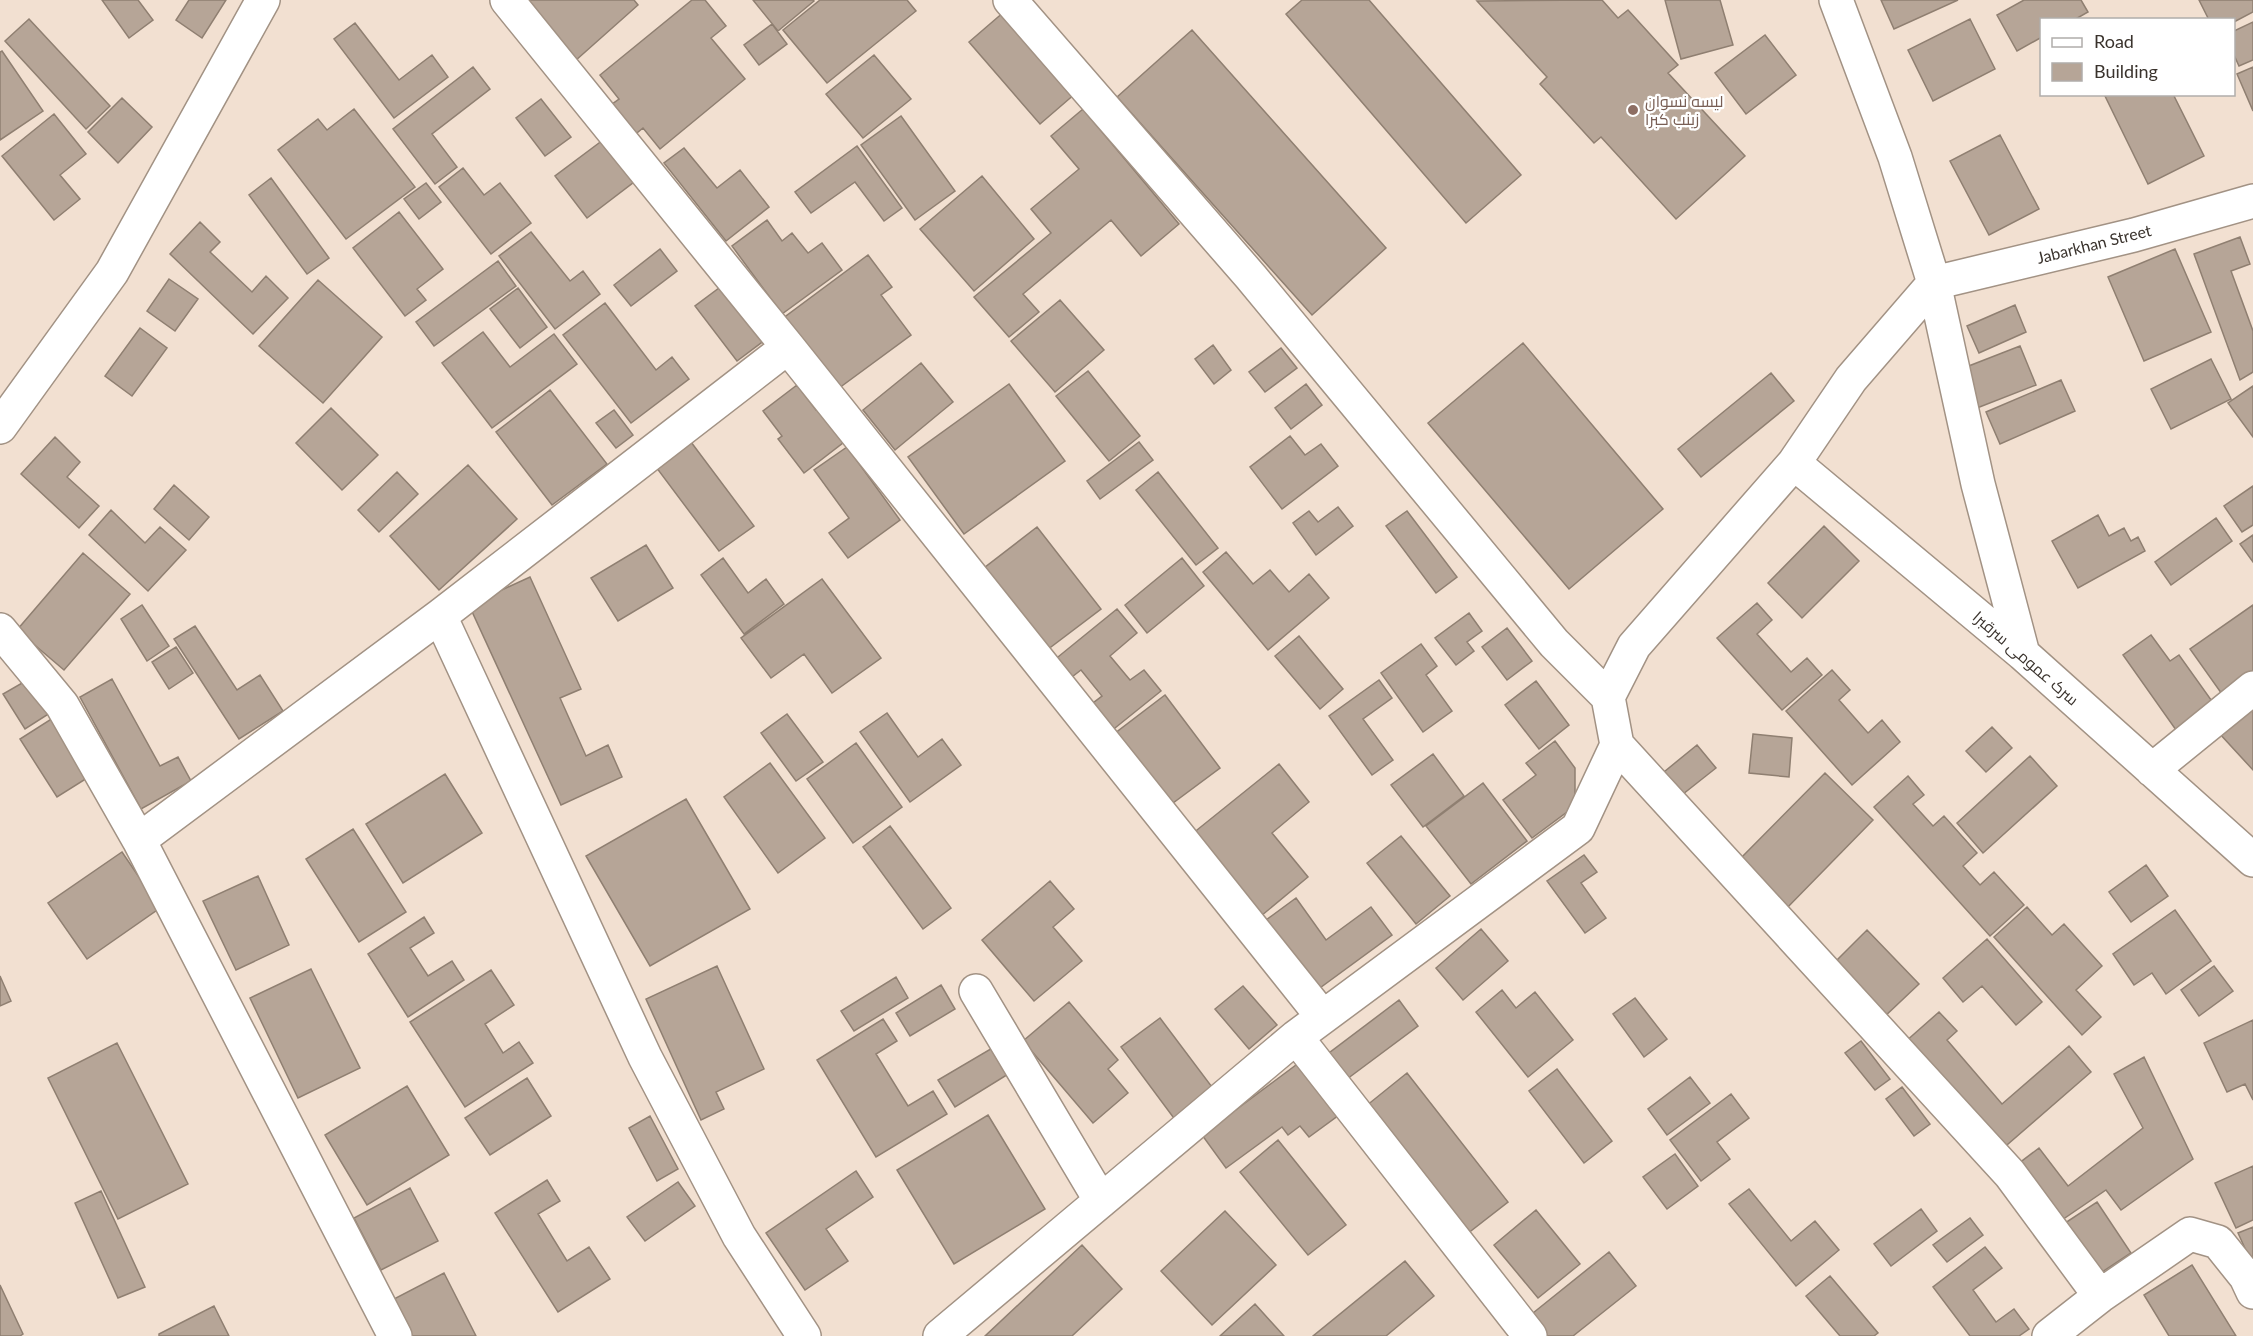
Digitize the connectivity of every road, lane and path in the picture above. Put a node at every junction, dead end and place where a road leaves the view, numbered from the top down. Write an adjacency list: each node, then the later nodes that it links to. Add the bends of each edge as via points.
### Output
1 (263, 0): 8 (street, via 112,272)
2 (507, 0): 7 (street)
3 (1010, 0): 14 (street, via 1251,277 1554,643)
4 (1836, 0): 6 (street, via 1895,157)
5 (2253, 201): 6 (street, Jabarkhan Street, via 2134,235)
6 (1934, 283): 9 (street, via 1851,379); 12 (street, via 1978,484)
7 (788, 347): 10 (street); 20 (street)
8 (0, 427)
9 (1794, 463): 12 (street, سرک عمومی سرقبرا); 14 (street, via 1634,646)
10 (440, 615): 17 (street); 26 (street, via 645,1057 739,1236)
11 (0, 630): 17 (street, via 62,705)
12 (2023, 654): 16 (street, سرک عمومی سرقبرا)
13 (2253, 688): 16 (street)
14 (1608, 697): 15 (street)
15 (1617, 745): 20 (street, via 1578,828); 24 (street, via 2010,1174)
16 (2152, 770): 18 (street, سرک عمومی سرقبرا)
17 (140, 840): 25 (street)
18 (2253, 860)
19 (976, 991): 22 (street)
20 (1322, 1016): 21 (street)
21 (1296, 1037): 22 (street); 28 (street)
22 (1101, 1201): 27 (street)
23 (2253, 1292): 24 (street, via 2218,1242 2190,1234)
24 (2100, 1296): 29 (street)
25 (395, 1336)
26 (804, 1336)
27 (940, 1336)
28 (1530, 1336)
29 (2049, 1336)

